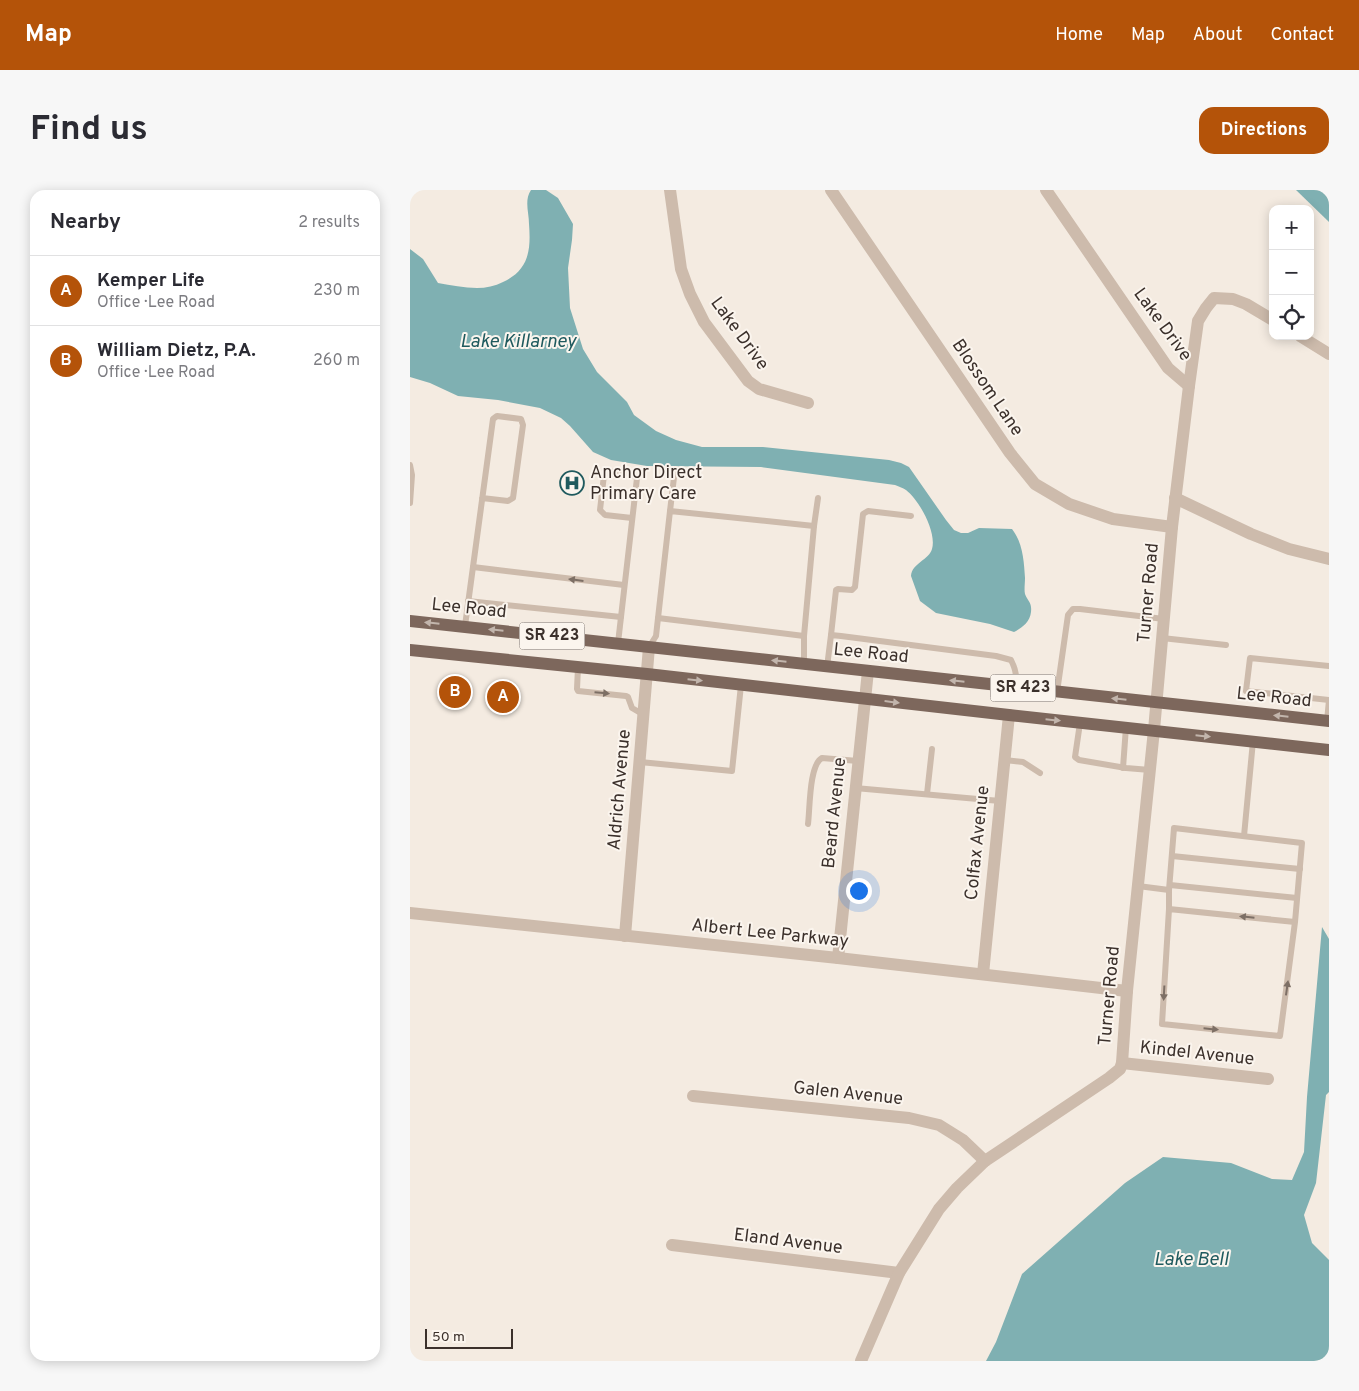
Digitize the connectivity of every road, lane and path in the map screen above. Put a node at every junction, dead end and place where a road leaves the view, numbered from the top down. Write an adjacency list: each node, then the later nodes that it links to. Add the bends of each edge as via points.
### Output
1 (670, 190): 8 (street, Lake Drive, via 682,269 704,322 748,381 759,389)
2 (831, 190): 19 (street, Blossom Lane, via 1010,453 1035,484 1069,504 1113,519)
3 (1046, 190): 7 (street, Lake Drive, via 1168,368)
4 (1269, 318): 7 (street, via 1233,299 1214,298 1198,322)
5 (1306, 340): 6 (street)
6 (1329, 354)
7 (1188, 386): 13 (street, Lake Drive)
8 (808, 403)
9 (410, 466): 14 (lane)
10 (675, 469): 15 (lane)
11 (482, 498): 11 (lane, via 493,419 497,416 521,419 523,425 513,498 508,501); 21 (lane)
12 (818, 498): 18 (lane)
13 (1175, 498): 19 (street, Lake Drive); 20 (street, via 1251,534 1289,549)
14 (410, 503)
15 (670, 511): 18 (lane); 25 (lane)
16 (911, 516): 29 (lane, via 868,511 863,514 855,587 836,590)
17 (632, 518): 17 (lane, via 637,478 632,474 609,471 604,475 600,510 605,515); 22 (lane)
18 (814, 526): 30 (lane)
19 (1172, 527): 26 (street, Turner Road)
20 (1329, 559)
21 (473, 567): 22 (lane, one-way to 21); 23 (lane)
22 (624, 586): 24 (lane)
23 (468, 601): 24 (lane); 28 (lane)
24 (621, 617): 32 (lane)
25 (658, 618): 30 (lane); 34 (lane, via 656,636)
26 (1164, 619): 31 (street, Turner Road); 44 (lane, via 1073,609 1068,614)
27 (410, 621): 28 (main road, Lee Road / SR 423, one-way to 27)
28 (465, 626): 32 (main road, Lee Road / SR 423, one-way to 28)
29 (831, 635): 39 (lane); 43 (lane, via 1010,660 1016,669)
30 (804, 636): 36 (lane)
31 (1162, 638): 33 (lane); 47 (street, Turner Road)
32 (618, 643): 34 (main road, Lee Road / SR 423)
33 (1226, 645)
34 (649, 647): 36 (main road, Lee Road / SR 423, one-way to 34); 41 (street, Aldrich Avenue)
35 (410, 650): 38 (main road, SR 423)
36 (804, 664): 39 (main road, Lee Road / SR 423)
37 (1329, 666): 46 (lane, via 1250,658 1246,691)
38 (578, 667): 41 (main road, SR 423); 48 (lane, one-way to 48, via 578,691 626,696 632,708)
39 (828, 667): 40 (main road, Lee Road / SR 423)
40 (868, 671): 43 (main road, Lee Road / SR 423, one-way to 40); 45 (street, Beard Avenue)
41 (647, 674): 42 (main road, SR 423, one-way to 42); 48 (street, Aldrich Avenue)
42 (741, 685): 45 (main road, SR 423); 59 (lane, via 732,771)
43 (1015, 688): 44 (main road, Lee Road / SR 423)
44 (1057, 692): 47 (main road, Lee Road / SR 423, one-way to 44)
45 (865, 698): 49 (main road, SR 423, one-way to 49); 58 (street, Beard Avenue)
46 (1329, 700): 50 (lane)
47 (1156, 703): 50 (main road, Lee Road / SR 423, one-way to 47); 53 (street, Turner Road)
48 (644, 714): 59 (street, Aldrich Avenue)
49 (1009, 716): 51 (main road, SR 423, one-way to 51); 57 (street, Colfax Avenue)
50 (1328, 721)
51 (1080, 723): 52 (main road, SR 423); 60 (lane, via 1075,757)
52 (1126, 728): 53 (main road, SR 423); 60 (lane)
53 (1154, 730): 54 (main road, SR 423, one-way to 54); 61 (street, Turner Road)
54 (1253, 741): 56 (main road, SR 423); 67 (lane)
55 (932, 749): 64 (lane)
56 (1329, 750)
57 (1005, 760): 62 (lane, via 1023,762); 65 (street, Colfax Avenue)
58 (858, 761): 63 (street, Beard Avenue); 66 (lane, via 822,758 815,765)
59 (640, 762): 76 (street, Aldrich Avenue)
60 (1123, 768): 61 (lane)
61 (1150, 770): 70 (street, Turner Road)
62 (1040, 773)
63 (855, 788): 64 (lane); 77 (street, Beard Avenue)
64 (927, 794): 65 (lane)
65 (1000, 801): 78 (street, Colfax Avenue)
66 (808, 824)
67 (1244, 836): 68 (lane, via 1174,828); 69 (lane, via 1302,843)
68 (1172, 856): 69 (lane); 71 (lane)
69 (1300, 869): 72 (lane)
70 (1138, 886): 71 (lane); 79 (street, Turner Road)
71 (1169, 887): 72 (lane); 73 (lane)
72 (1298, 898): 75 (lane)
73 (1169, 909): 75 (lane, one-way to 73); 75 (lane, one-way to 75, via 1162,1024 1280,1036)
74 (410, 913): 76 (street, Albert Lee Parkway)
75 (1295, 922)
76 (625, 936): 77 (street, Albert Lee Parkway)
77 (838, 958): 78 (street, Albert Lee Parkway)
78 (983, 974): 79 (street, Albert Lee Parkway)
79 (1127, 991): 80 (street, Turner Road)
80 (1122, 1063): 81 (street, Kindel Avenue); 83 (street, Turner Road, via 1110,1078)
81 (1268, 1080)
82 (693, 1096): 83 (street, Galen Avenue, via 932,1123 963,1140)
83 (985, 1162): 85 (street, Turner Road, via 940,1209)
84 (672, 1245): 85 (street, Eland Avenue)
85 (899, 1273): 86 (street, Turner Road)
86 (861, 1361)

